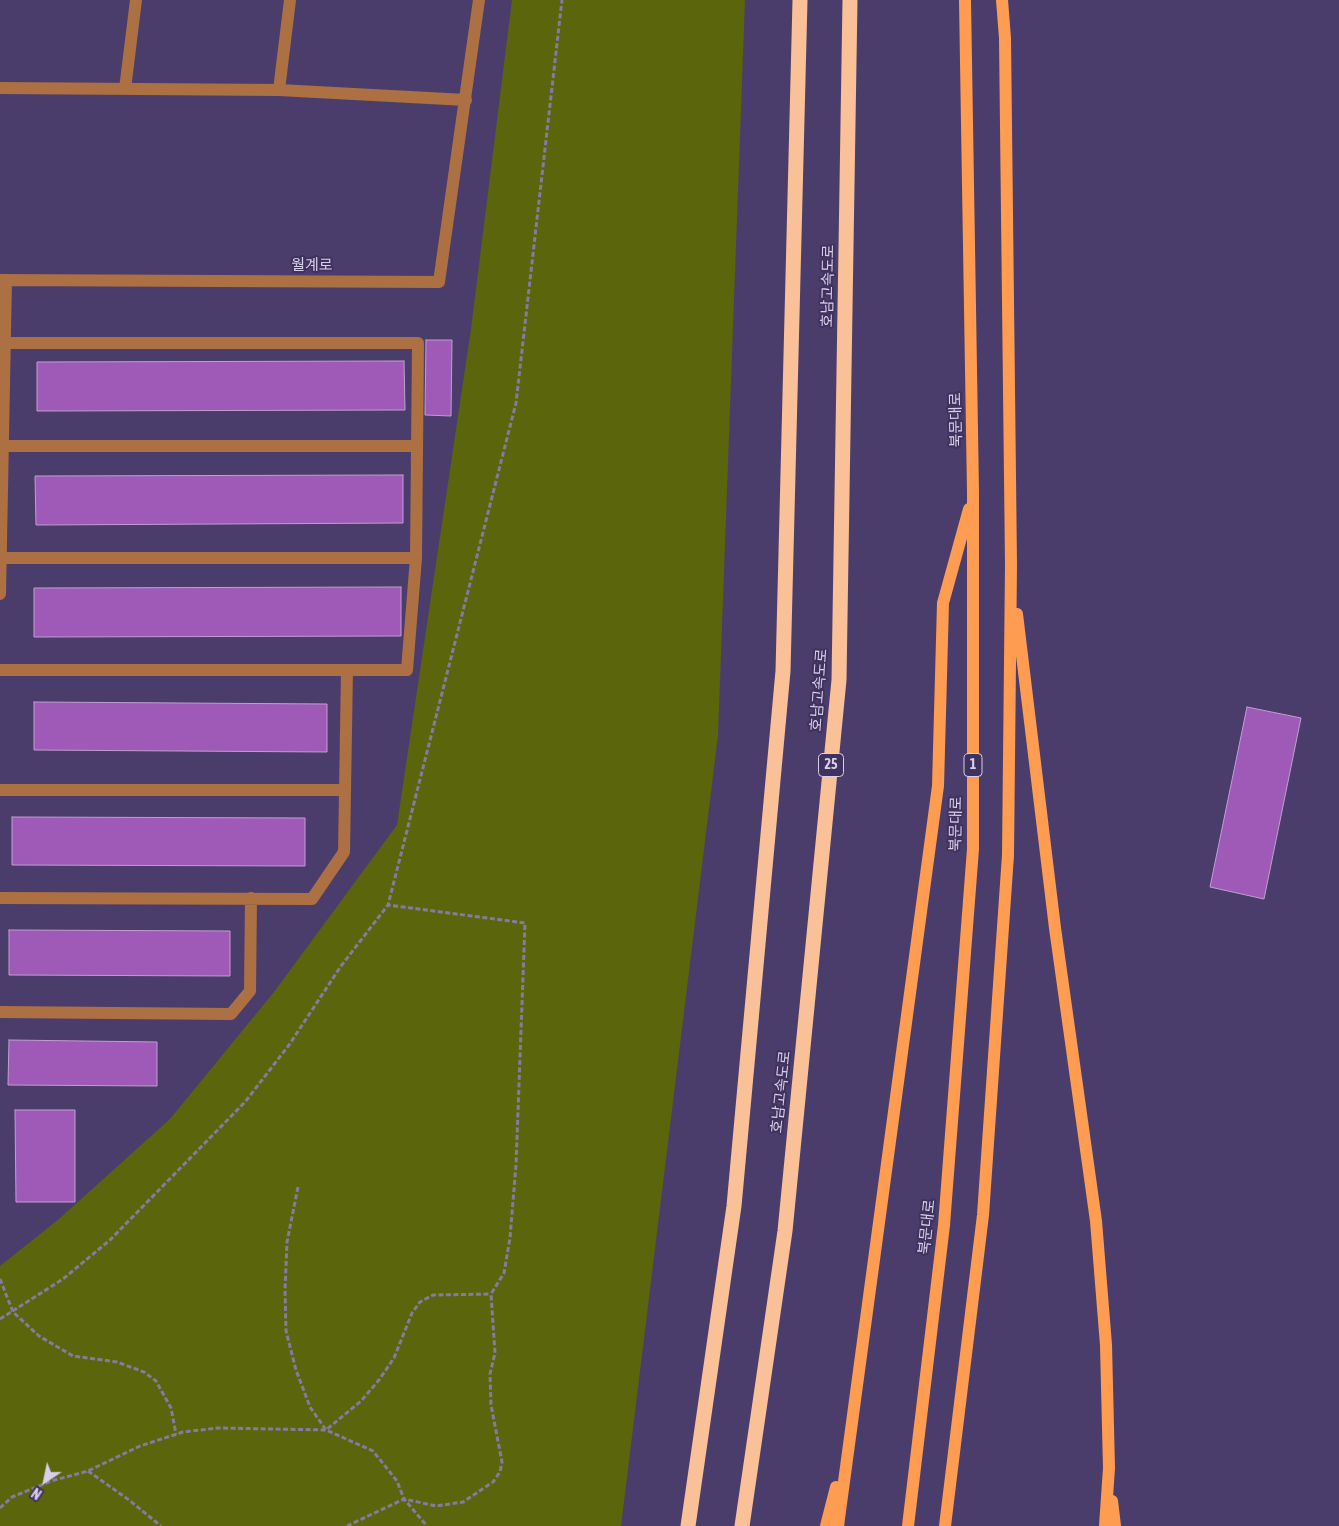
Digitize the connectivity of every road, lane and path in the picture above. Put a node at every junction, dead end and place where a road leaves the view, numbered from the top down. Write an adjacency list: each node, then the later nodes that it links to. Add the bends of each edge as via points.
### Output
1 (136, 0): 10 (street)
2 (290, 0): 11 (street)
3 (480, 0): 12 (street, 월계로)
4 (562, 0): 30 (path, via 516,403)
5 (800, 0): 47 (highway, via 783,671 734,1206)
6 (850, 0): 48 (highway, 호남고속도로 / 25, via 839,680 785,1230)
7 (965, 0): 18 (main road, 북문대로 / 1)
8 (1002, 0): 22 (main road)
9 (0, 88): 10 (street)
10 (125, 89): 11 (street)
11 (279, 90): 12 (street)
12 (466, 100): 13 (street, 월계로, via 440,282)
13 (3, 280): 14 (street)
14 (4, 343): 15 (street); 17 (street, via 418,343)
15 (2, 408): 16 (street)
16 (3, 446): 17 (street); 19 (street)
17 (417, 446): 21 (street)
18 (974, 492): 37 (main road, via 943,603 938,786); 51 (main road, 북문대로 / 1, via 973,848 944,1225)
19 (1, 513): 20 (street)
20 (1, 558): 21 (street); 23 (street)
21 (416, 558): 25 (street, via 407,670)
22 (1011, 565): 40 (main road, via 1054,928 1096,1221 1106,1345); 52 (main road, via 1008,855 984,1196)
23 (0, 594)
24 (0, 670): 25 (street)
25 (346, 670): 27 (street)
26 (0, 790): 27 (street)
27 (345, 790): 29 (street, via 344,852 312,899)
28 (0, 898): 29 (street)
29 (251, 898): 31 (street, via 250,991 231,1014)
30 (388, 905): 34 (path, via 525,924 516,1165 510,1238 504,1273); 35 (path, via 245,1102 110,1240 63,1279)
31 (0, 1012)
32 (298, 1186): 38 (path, via 287,1242 286,1331 310,1407)
33 (0, 1279): 35 (path)
34 (491, 1294): 38 (path, via 433,1295 420,1302 380,1380); 42 (path, via 495,1353 490,1374 491,1399 500,1448 500,1472 481,1492 463,1502 436,1506)
35 (13, 1312): 36 (path); 39 (path, via 39,1336 73,1356 117,1362 144,1372 156,1381 171,1408)
36 (0, 1319)
37 (850, 1429): 49 (main road); 50 (main road)
38 (326, 1430): 39 (path, via 218,1428); 42 (path, via 373,1451 397,1481)
39 (176, 1434): 41 (path, via 140,1446)
40 (1109, 1468): 53 (main road); 54 (main road)
41 (88, 1471): 43 (path, via 51,1481 12,1497); 44 (path)
42 (404, 1499): 45 (path); 46 (path)
43 (0, 1508)
44 (161, 1526)
45 (347, 1526)
46 (427, 1526)
47 (688, 1526)
48 (742, 1526)
49 (826, 1526)
50 (838, 1526)
51 (908, 1526)
52 (945, 1526)
53 (1105, 1526)
54 (1115, 1526)

